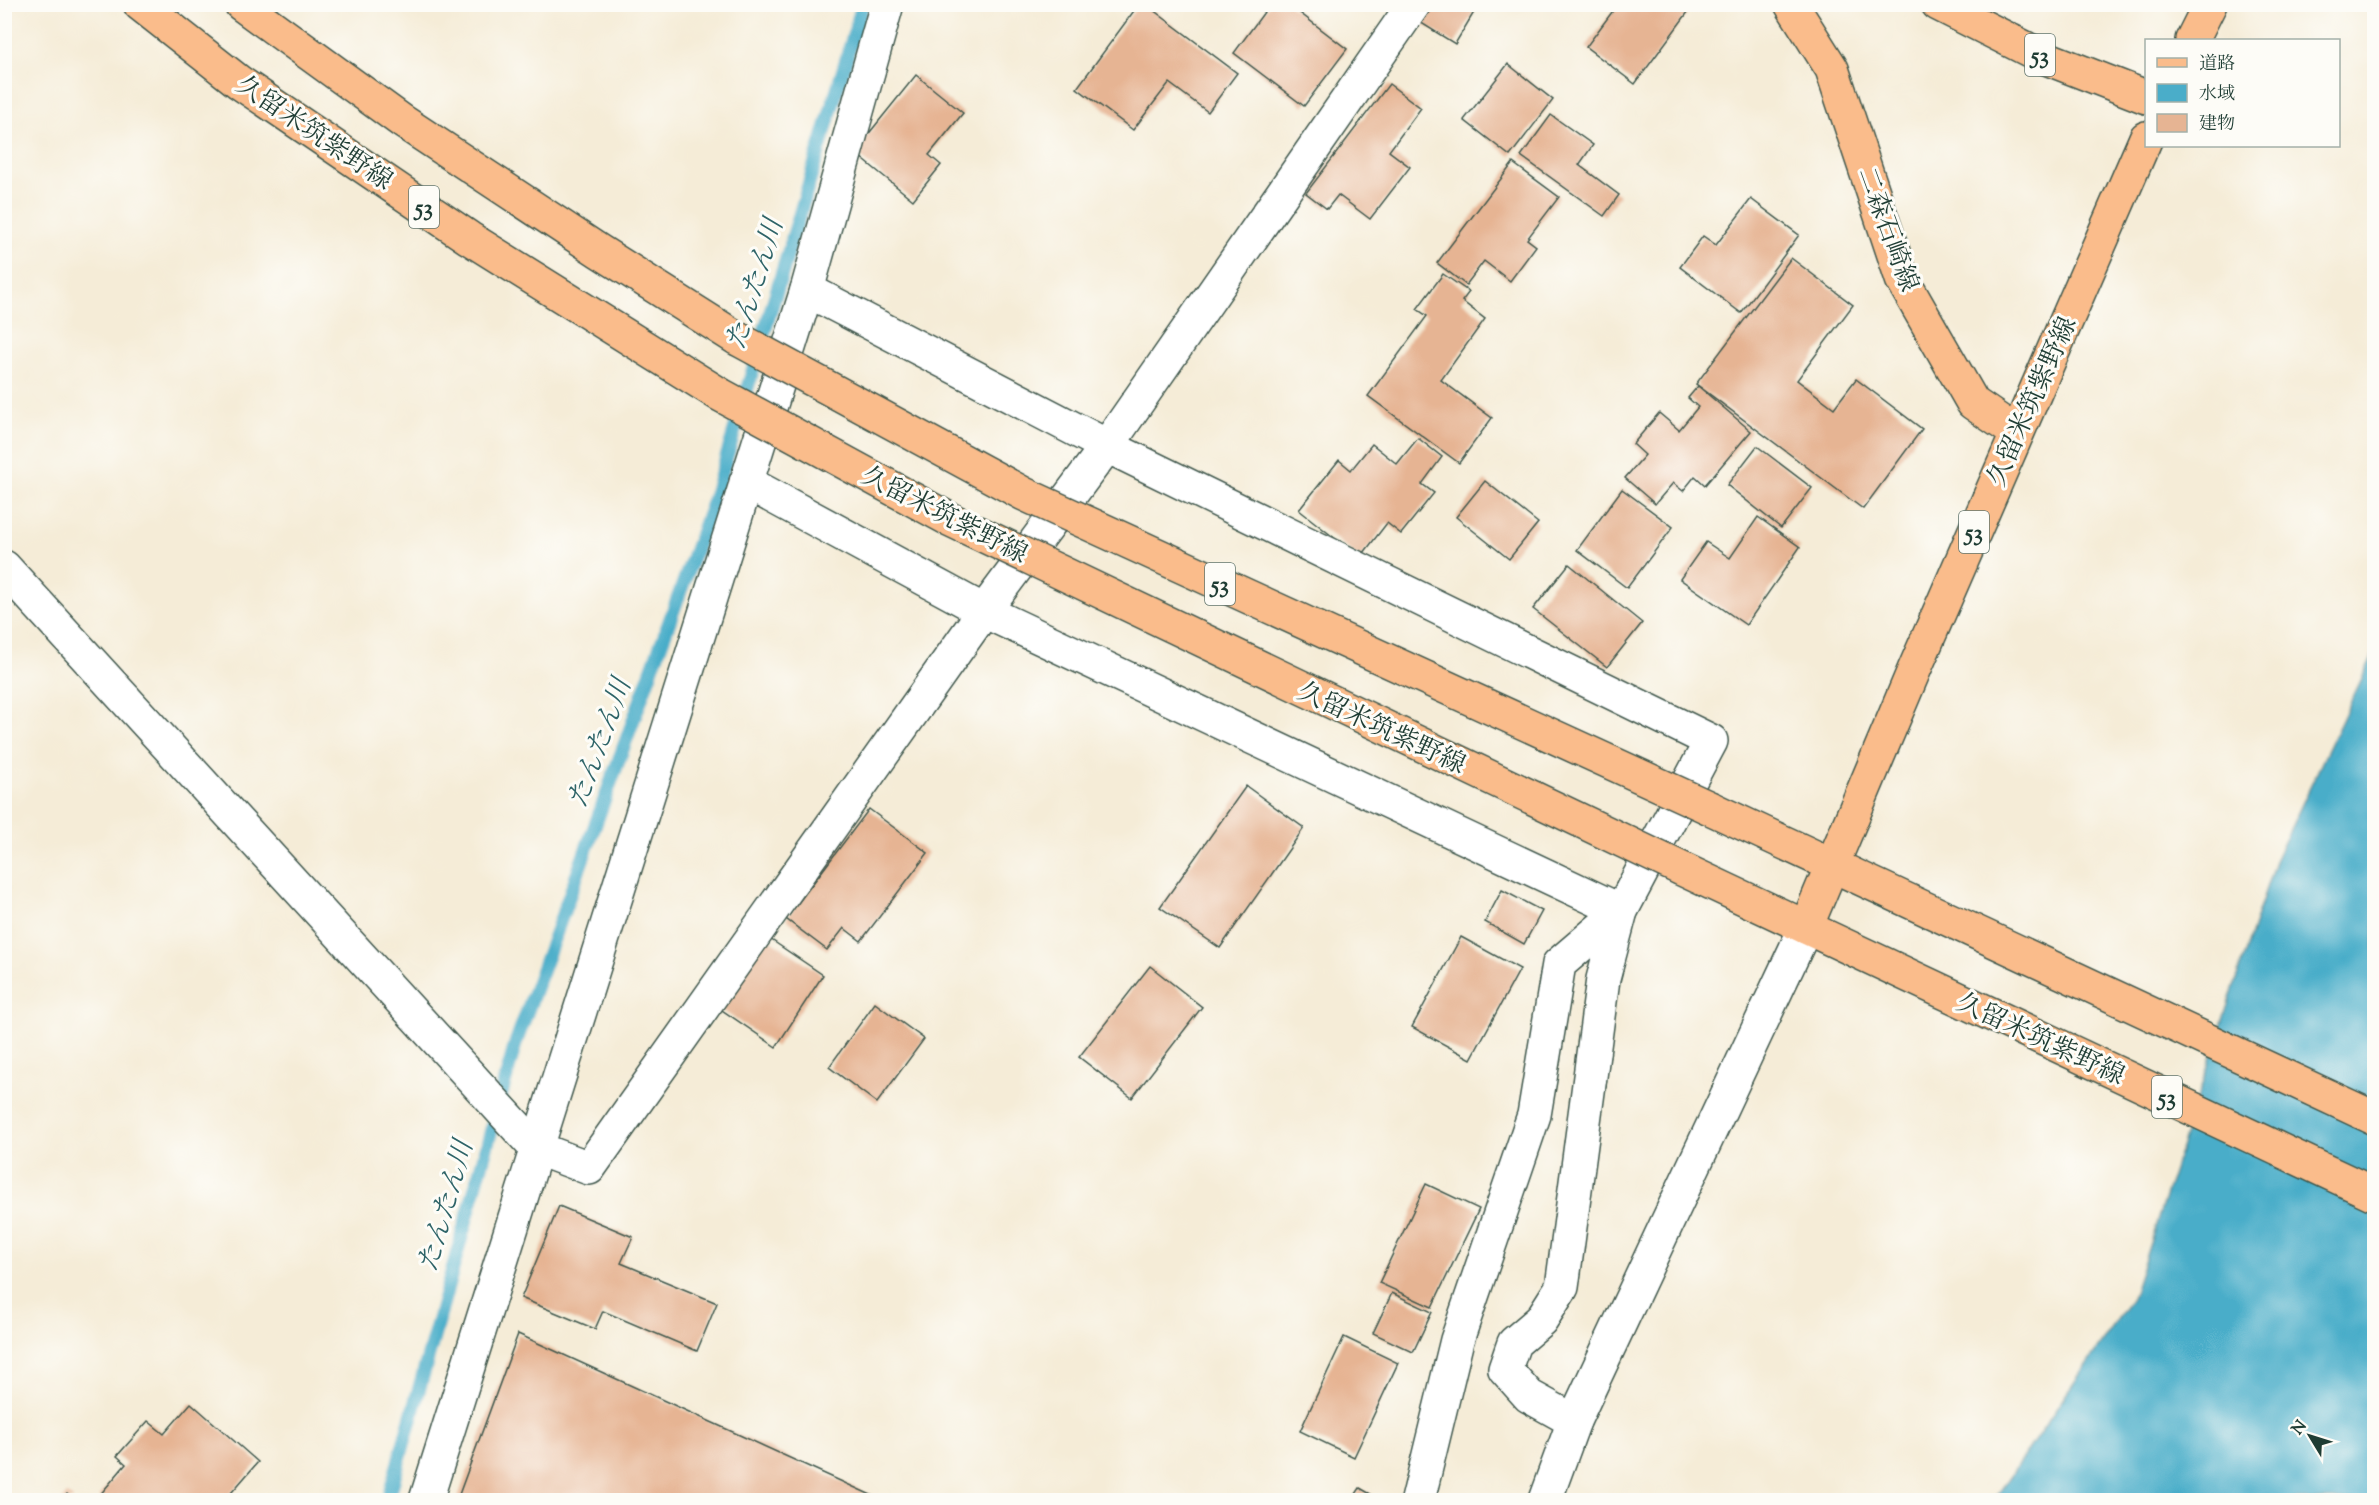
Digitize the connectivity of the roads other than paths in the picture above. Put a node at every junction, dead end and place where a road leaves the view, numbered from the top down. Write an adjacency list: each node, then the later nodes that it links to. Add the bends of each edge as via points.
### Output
1 (140, 4): 19 (main road, 久留米筑紫野線 / 53, bridge, via 239,82 469,238 719,394 947,518)
2 (241, 4): 17 (main road, 久留米筑紫野線 / 53, bridge, via 402,121 738,339 1024,494)
3 (887, 4): 11 (street)
4 (1414, 4): 13 (street)
5 (1791, 4): 12 (main road, 二森石崎線, via 1833,69 1902,279 1973,403)
6 (1938, 4): 9 (main road, 53, via 2041,56)
7 (2210, 4): 8 (main road)
8 (2192, 39)
9 (2145, 97)
10 (2145, 140): 12 (main road, 久留米筑紫野線 / 53)
11 (807, 290): 13 (street); 14 (street)
12 (2017, 433): 17 (main road, 久留米筑紫野線 / 53)
13 (1107, 446): 16 (street); 18 (street, via 1711,741)
14 (746, 482): 16 (street); 21 (street)
15 (4, 567): 21 (street)
16 (984, 610): 18 (street); 21 (street, via 589,1168)
17 (1834, 865): 19 (main road, 久留米筑紫野線 / 53); 20 (main road, 久留米筑紫野線 / 53)
18 (1621, 911): 23 (street, via 1603,979 1562,1287 1541,1320 1514,1343 1505,1369 1528,1396); 25 (street, via 1559,964 1534,1115 1457,1340)
19 (1806, 927): 22 (main road, 久留米筑紫野線 / 53); 23 (street)
20 (2374, 1118)
21 (536, 1148): 24 (street)
22 (2374, 1194)
23 (1574, 1422): 26 (street)
24 (426, 1500)
25 (1418, 1500)
26 (1545, 1500)

